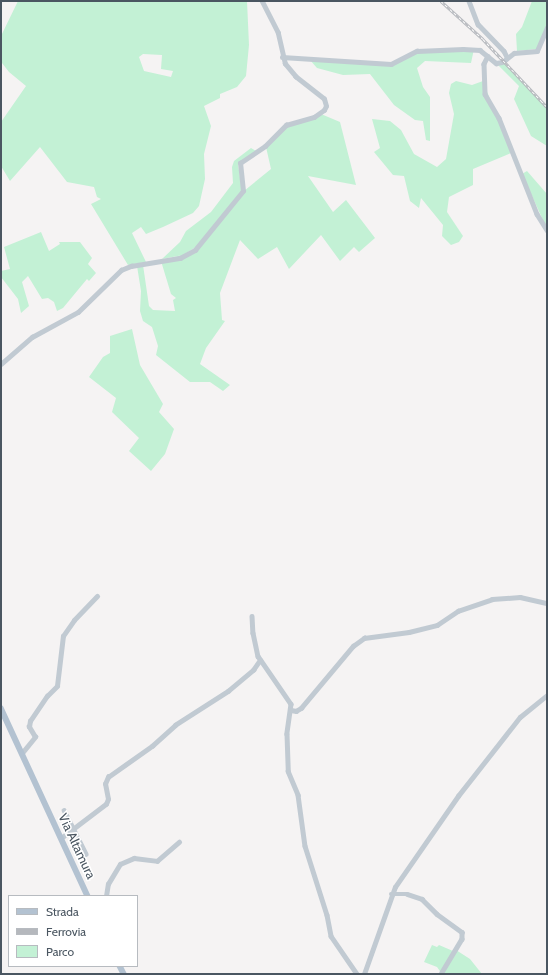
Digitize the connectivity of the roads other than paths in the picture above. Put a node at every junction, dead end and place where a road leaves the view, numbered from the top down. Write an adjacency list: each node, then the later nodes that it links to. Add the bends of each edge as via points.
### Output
1 (262, 1): 5 (street, via 278,33)
2 (469, 1): 6 (street, via 478,24 503,49)
3 (547, 28): 6 (street, via 537,51 514,53)
4 (488, 56): 5 (street, via 480,50 417,51 391,64); 6 (street, via 498,63); 7 (street, via 484,64 485,94 499,118 537,214)
5 (282, 57): 8 (street, via 296,77 324,99 324,110 314,117 286,125 265,146 242,161 239,169 243,191 195,250 180,258 120,270 78,312 32,337)
6 (505, 60)
7 (547, 230)
8 (1, 364)
9 (97, 596): 16 (street, via 63,636 57,686 30,721 29,727 35,737)
10 (547, 603): 15 (street, via 520,597 492,599 458,612 437,625 364,638 353,646 301,708)
11 (252, 616): 12 (street, via 253,633)
12 (260, 660): 15 (street, via 289,700); 18 (street, via 253,670 228,691 175,725 152,746 108,778 105,784 108,799 106,804)
13 (547, 695): 22 (street, via 520,717 458,796)
14 (1, 708): 16 (main road, Via Altamura)
15 (291, 710): 26 (street, via 287,726 286,759 298,795 305,846 331,936)
16 (22, 753): 19 (main road, Via Altamura)
17 (64, 810): 18 (street)
18 (73, 831): 19 (street); 21 (street)
19 (61, 838): 23 (main road, Via Altamura)
20 (179, 842): 24 (street, via 157,861 134,858 120,864 108,884)
21 (86, 854)
22 (391, 894): 25 (street, via 407,894 422,899 436,914 462,932 462,939); 27 (street)
23 (88, 895)
24 (106, 895)
25 (442, 972)
26 (358, 974)
27 (364, 974)

